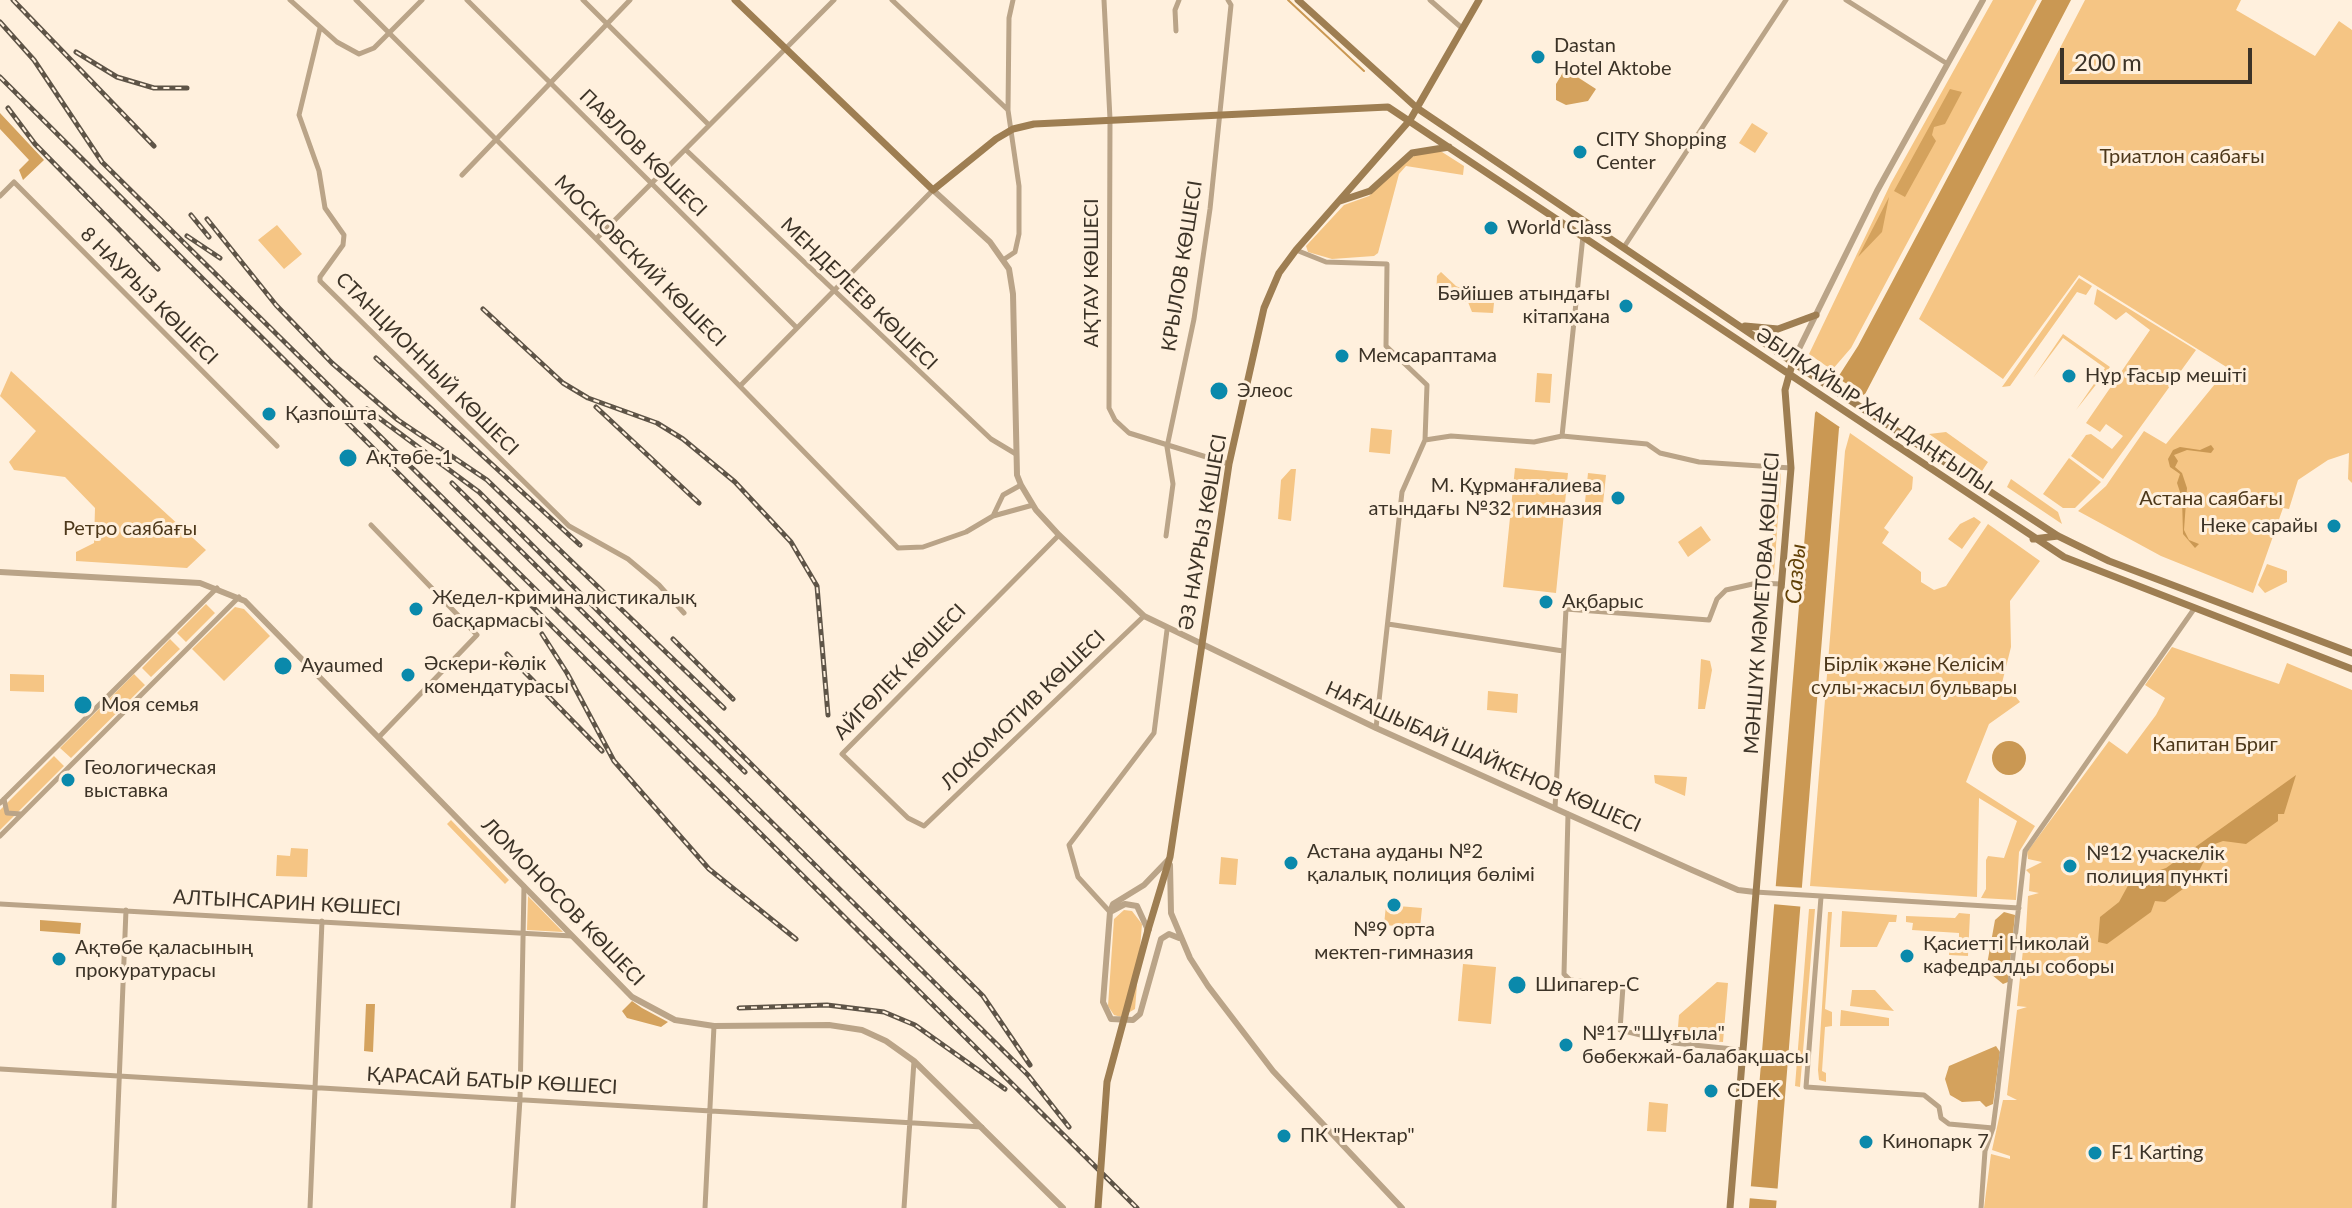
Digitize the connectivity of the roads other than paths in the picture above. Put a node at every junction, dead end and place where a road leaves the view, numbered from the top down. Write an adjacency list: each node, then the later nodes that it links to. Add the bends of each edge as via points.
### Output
1 (290, 0): 21 (street)
2 (356, 0): 24 (street, МОСКОВСКИЙ КӨШЕСІ)
3 (422, 0): 24 (street)
4 (467, 0): 27 (street, ПАВЛОВ КӨШЕСІ)
5 (583, 0): 20 (street)
6 (630, 0): 20 (street)
7 (735, 0): 25 (main road)
8 (834, 0): 25 (street)
9 (892, 0): 29 (street)
10 (1013, 0): 29 (street)
11 (1104, 0): 31 (street, АҚТАУ КӨШЕСІ)
12 (1179, 0): 23 (street)
13 (1228, 0): 30 (street, КРЫЛОВ КӨШЕСІ)
14 (1298, 0): 28 (main road, ӘБІЛҚАЙЫР ХАН ДАҢҒЫЛЫ)
15 (1430, 0): 22 (street)
16 (1479, 0): 22 (main road, ӘЗ НАУРЫЗ КӨШЕСІ)
17 (1786, 0): 47 (street)
18 (1846, 0): 26 (street)
19 (1983, 0): 26 (street, МӘНШҮК МӘМЕТОВА КӨШЕСІ)
20 (607, 24): 27 (street); 33 (street)
21 (320, 28): 24 (street, via 359,54); 83 (street, СТАНЦИОННЫЙ КӨШЕСІ, via 299,115 319,171 325,208 344,235 320,281 569,526 628,559)
22 (1463, 29): 28 (main road, ӘЗ НАУРЫЗ КӨШЕСІ)
23 (1176, 31)
24 (390, 33): 35 (street, МОСКОВСКИЙ КӨШЕСІ)
25 (788, 48): 33 (street); 42 (main road)
26 (1946, 63): 53 (street, МӘНШҮК МӘМЕТОВА КӨШЕСІ)
27 (549, 82): 35 (street); 41 (street, ПАВЛОВ КӨШЕСІ)
28 (1417, 108): 32 (main road, ӘЗ НАУРЫЗ КӨШЕСІ); 38 (main road, ӘБІЛҚАЙЫР ХАН ДАҢҒЫЛЫ)
29 (1008, 110): 34 (street)
30 (1220, 114): 31 (main road, ӘБІЛҚАЙЫР ХАН ДАҢҒЫЛЫ); 32 (main road, ӘБІЛҚАЙЫР ХАН ДАҢҒЫЛЫ, via 1381,106); 64 (street, КРЫЛОВ КӨШЕСІ, via 1194,319)
31 (1110, 119): 34 (main road, ӘБІЛҚАЙЫР ХАН ДАҢҒЫЛЫ); 64 (street, АҚТАУ КӨШЕСІ, via 1109,408 1129,433)
32 (1410, 120): 36 (main road, ӘБІЛҚАЙЫР ХАН ДАҢҒЫЛЫ); 44 (main road, ӘЗ НАУРЫЗ КӨШЕСІ)
33 (709, 125): 37 (street)
34 (1013, 129): 42 (main road); 49 (street, via 1018,244)
35 (495, 137): 40 (street); 46 (street, МОСКОВСКИЙ КӨШЕСІ)
36 (1449, 147): 39 (main road, ӘБІЛҚАЙЫР ХАН ДАҢҒЫЛЫ); 44 (main road, via 1412,153 1370,191)
37 (686, 150): 41 (street); 51 (street, МЕНДЕЛЕЕВ КӨШЕСІ)
38 (1486, 154): 39 (main road); 47 (main road, ӘБІЛҚАЙЫР ХАН ДАҢҒЫЛЫ)
39 (1477, 167): 45 (main road, ӘБІЛҚАЙЫР ХАН ДАҢҒЫЛЫ)
40 (462, 175)
41 (652, 184): 46 (street); 56 (street, ПАВЛОВ КӨШЕСІ)
42 (933, 190): 49 (street); 51 (street)
43 (0, 196): 63 (street, 8 НАУРЫЗ КӨШЕСІ, via 14,182)
44 (1338, 202): 48 (main road, ӘЗ НАУРЫЗ КӨШЕСІ)
45 (1583, 235): 52 (main road, ӘБІЛҚАЙЫР ХАН ДАҢҒЫЛЫ); 61 (street)
46 (596, 239): 60 (street, МОСКОВСКИЙ КӨШЕСІ)
47 (1624, 247): 50 (main road, ӘБІЛҚАЙЫР ХАН ДАҢҒЫЛЫ)
48 (1296, 250): 62 (street, via 1326,262 1387,264 1386,346 1427,385); 66 (main road, ӘЗ НАУРЫЗ КӨШЕСІ, via 1264,308)
49 (1003, 260): 65 (street, via 1013,294)
50 (1675, 281): 52 (main road); 54 (main road, ӘБІЛҚАЙЫР ХАН ДАҢҒЫЛЫ)
51 (832, 290): 56 (street); 65 (street, МЕНДЕЛЕЕВ КӨШЕСІ, via 991,439)
52 (1666, 291): 57 (main road, ӘБІЛҚАЙЫР ХАН ДАҢҒЫЛЫ)
53 (1816, 315): 55 (main road, via 1778,329); 58 (street, МӘНШҮК МӘМЕТОВА КӨШЕСІ)
54 (1729, 317): 55 (main road, ӘБІЛҚАЙЫР ХАН ДАҢҒЫЛЫ); 57 (main road)
55 (1743, 326): 58 (main road, ӘБІЛҚАЙЫР ХАН ДАҢҒЫЛЫ)
56 (797, 328): 60 (street)
57 (1722, 329): 59 (main road, ӘБІЛҚАЙЫР ХАН ДАҢҒЫЛЫ)
58 (1793, 361): 59 (main road, МӘНШҮК МӘМЕТОВА КӨШЕСІ); 69 (main road, ӘБІЛҚАЙЫР ХАН ДАҢҒЫЛЫ)
59 (1787, 374): 67 (main road, ӘБІЛҚАЙЫР ХАН ДАҢҒЫЛЫ); 68 (main road, МӘНШҮК МӘМЕТОВА КӨШЕСІ)
60 (740, 386): 72 (street, МОСКОВСКИЙ КӨШЕСІ, via 898,548 923,547)
61 (1562, 436): 62 (street, via 1534,442 1451,436); 68 (street, via 1647,444 1660,453 1699,462)
62 (1425, 440): 85 (street, via 1402,492)
63 (277, 446)
64 (1167, 447): 66 (street, АҚТАУ КӨШЕСІ); 75 (street, КРЫЛОВ КӨШЕСІ, via 1173,484)
65 (1016, 454): 70 (street)
66 (1229, 464): 87 (main road, ӘЗ НАУРЫЗ КӨШЕСІ)
67 (1924, 465): 69 (main road, via 1940,462); 77 (main road, ӘБІЛҚАЙЫР ХАН ДАҢҒЫЛЫ)
68 (1791, 468): 79 (main road, МӘНШҮК МӘМЕТОВА КӨШЕСІ)
69 (1957, 469): 76 (main road, ӘБІЛҚАЙЫР ХАН ДАҢҒЫЛЫ)
70 (1021, 485): 71 (street, НАҒАШЫБАЙ ШАЙКЕНОВ КӨШЕСІ); 72 (street, via 1003,495)
71 (1033, 505): 72 (street); 74 (street, НАҒАШЫБАЙ ШАЙКЕНОВ КӨШЕСІ)
72 (993, 516)
73 (371, 525): 92 (street, via 477,635)
74 (1059, 535): 84 (street, НАҒАШЫБАЙ ШАЙКЕНОВ КӨШЕСІ); 97 (street, АЙГӨЛЕК КӨШЕСІ, via 842,754 908,818)
75 (1166, 536)
76 (2058, 536): 77 (main road); 89 (main road, ӘБІЛҚАЙЫР ХАН ДАҢҒЫЛЫ, via 2109,561)
77 (2033, 539): 82 (main road, ӘБІЛҚАЙЫР ХАН ДАҢҒЫЛЫ, via 2077,563)
78 (0, 572): 80 (street, ЛОМОНОСОВ КӨШЕСІ)
79 (1782, 584): 88 (street, via 1732,587 1721,593 1709,620 1566,609); 101 (main road, МӘНШҮК МӘМЕТОВА КӨШЕСІ)
80 (217, 588): 81 (street, ЛОМОНОСОВ КӨШЕСІ); 93 (street)
81 (239, 597): 92 (street, ЛОМОНОСОВ КӨШЕСІ); 95 (street)
82 (2194, 609): 90 (main road, ӘБІЛҚАЙЫР ХАН ДАҢҒЫЛЫ); 104 (street, via 2031,839)
83 (684, 613)
84 (1144, 616): 86 (street, НАҒАШЫБАЙ ШАЙКЕНОВ КӨШЕСІ); 97 (street, ЛОКОМОТИВ КӨШЕСІ)
85 (1388, 624): 88 (street); 91 (street)
86 (1167, 630): 87 (street, НАҒАШЫБАЙ ШАЙКЕНОВ КӨШЕСІ); 106 (street, via 1154,733 1069,845 1082,882)
87 (1200, 645): 91 (street, НАҒАШЫБАЙ ШАЙКЕНОВ КӨШЕСІ); 99 (main road, ӘЗ НАУРЫЗ КӨШЕСІ)
88 (1563, 651): 94 (street)
89 (2352, 653)
90 (2352, 669)
91 (1376, 728): 94 (street, НАҒАШЫБАЙ ШАЙКЕНОВ КӨШЕСІ)
92 (379, 737): 100 (street, ЛОМОНОСОВ КӨШЕСІ)
93 (2, 801): 95 (street, via 7,813)
94 (1555, 808): 96 (street, НАҒАШЫБАЙ ШАЙКЕНОВ КӨШЕСІ)
95 (22, 814): 98 (street)
96 (1568, 814): 101 (street, НАҒАШЫБАЙ ШАЙКЕНОВ КӨШЕСІ, via 1738,890); 113 (street, via 1564,974 1570,980 1623,986 1620,1030 1674,1043)
97 (924, 826)
98 (0, 836)
99 (1170, 857): 106 (street); 108 (main road, ӘЗ НАУРЫЗ КӨШЕСІ); 111 (street, via 1170,904)
100 (524, 886): 109 (street); 110 (street, ЛОМОНОСОВ КӨШЕСІ)
101 (1755, 892): 102 (street); 113 (main road, МӘНШҮК МӘМЕТОВА КӨШЕСІ)
102 (1821, 897): 104 (street); 122 (street, via 1806,1087 1924,1095 1949,1124)
103 (0, 904): 105 (street, АЛТЫНСАРИН КӨШЕСІ)
104 (2019, 908): 122 (street)
105 (126, 910): 107 (street, АЛТЫНСАРИН КӨШЕСІ); 116 (street)
106 (1110, 912): 108 (street, via 1125,904 1137,906); 111 (street, via 1103,1002 1111,1019 1133,1020 1140,1014 1161,939 1169,934)
107 (322, 921): 109 (street, АЛТЫНСАРИН КӨШЕСІ); 117 (street)
108 (1148, 930): 129 (main road, ӘЗ НАУРЫЗ КӨШЕСІ, bridge, via 1107,1082)
109 (524, 933): 110 (street, АЛТЫНСАРИН КӨШЕСІ); 118 (street)
110 (572, 936): 112 (street, ЛОМОНОСОВ КӨШЕСІ, via 632,997 675,1020)
111 (1181, 941): 130 (street, via 1273,1071)
112 (714, 1026): 114 (street, ЛОМОНОСОВ КӨШЕСІ, via 829,1025 862,1030); 119 (street)
113 (1743, 1050): 131 (main road, МӘНШҮК МӘМЕТОВА КӨШЕСІ)
114 (914, 1061): 120 (street); 121 (street, ЛОМОНОСОВ КӨШЕСІ)
115 (0, 1069): 116 (street, ҚАРАСАЙ БАТЫР КӨШЕСІ)
116 (122, 1076): 117 (street, ҚАРАСАЙ БАТЫР КӨШЕСІ); 123 (street)
117 (315, 1087): 118 (street, ҚАРАСАЙ БАТЫР КӨШЕСІ); 124 (street)
118 (520, 1099): 119 (street, ҚАРАСАЙ БАТЫР КӨШЕСІ); 125 (street)
119 (710, 1110): 120 (street, ҚАРАСАЙ БАТЫР КӨШЕСІ); 126 (street)
120 (910, 1123): 121 (street, ҚАРАСАЙ БАТЫР КӨШЕСІ); 127 (street)
121 (983, 1127): 128 (street, ЛОМОНОСОВ КӨШЕСІ)
122 (1993, 1128): 132 (street, via 1985,1151)
123 (114, 1208)
124 (310, 1208)
125 (513, 1208)
126 (705, 1208)
127 (904, 1208)
128 (1063, 1208)
129 (1098, 1208)
130 (1402, 1208)
131 (1730, 1208)
132 (1981, 1208)

